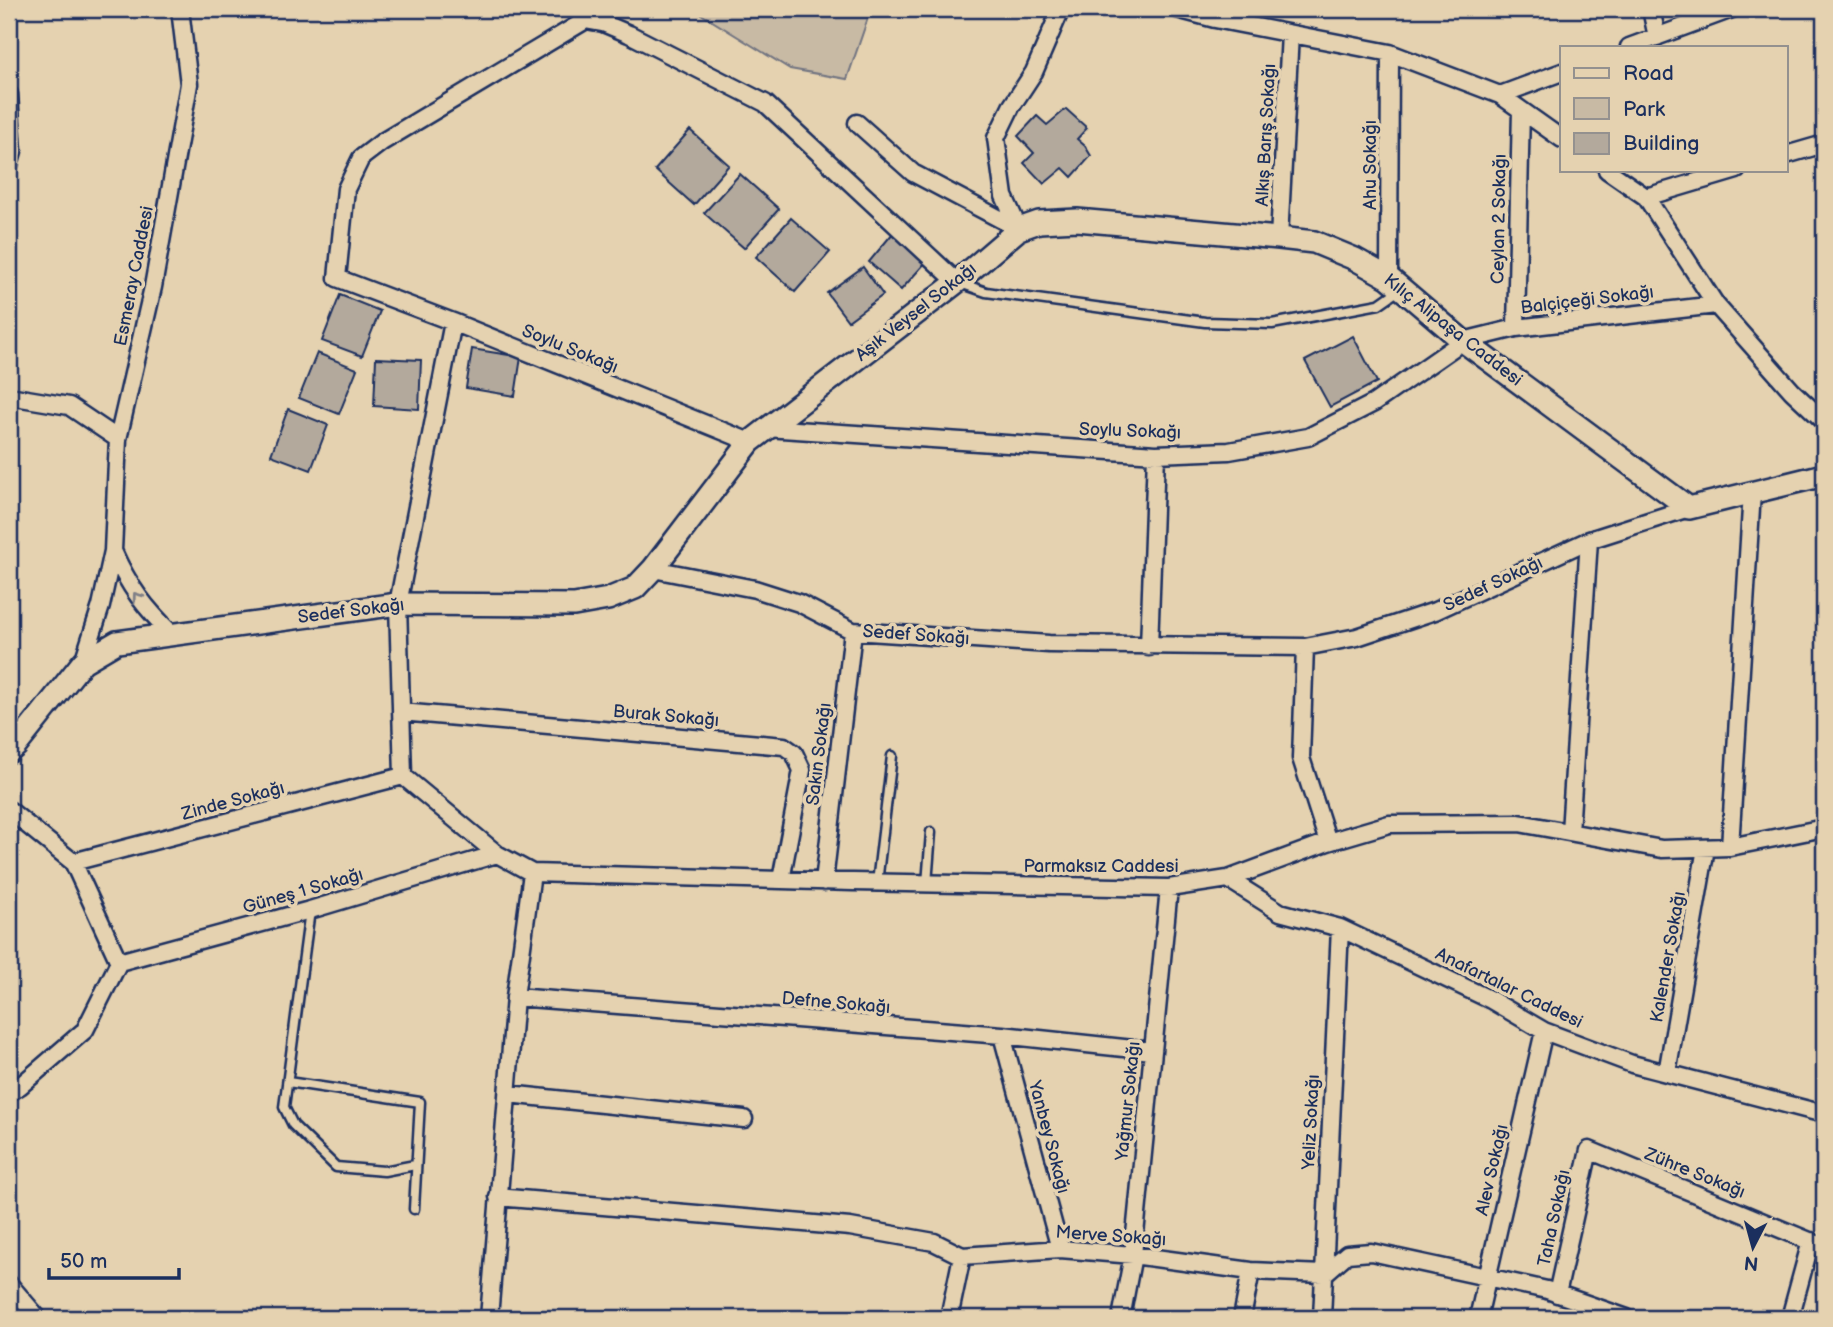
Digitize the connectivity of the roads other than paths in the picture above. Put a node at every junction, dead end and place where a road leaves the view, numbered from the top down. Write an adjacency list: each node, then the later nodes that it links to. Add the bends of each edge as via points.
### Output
1 (180, 9): 33 (street, Esmeray Caddesi, via 189,84 153,287)
2 (1061, 9): 22 (street, via 1034,72 996,138 1003,196)
3 (1177, 9): 6 (street)
4 (1651, 9): 7 (street)
5 (1732, 9): 7 (street)
6 (1290, 34): 9 (street); 23 (street, Alkış Barış Sokağı)
7 (1657, 37): 8 (street)
8 (1632, 46)
9 (1390, 53): 12 (street); 25 (street, Ahu Sokağı)
10 (1560, 73): 12 (street)
11 (9, 94): 18 (street, via 13,151)
12 (1500, 94): 13 (street)
13 (1521, 110): 15 (street); 28 (street, Ceylan 2 Sokağı)
14 (857, 123): 22 (street, via 913,173)
15 (1560, 138)
16 (1824, 144): 17 (street)
17 (1787, 155)
18 (9, 165)
19 (1610, 172): 21 (street)
20 (1730, 172): 21 (street)
21 (1646, 197): 26 (street)
22 (1019, 229): 23 (street, Kılıç Alipaşa Caddesi, via 1039,222 1077,220); 24 (street, Aşık Veysel Sokağı)
23 (1279, 238): 25 (street, Kılıç Alipaşa Caddesi, via 1314,242)
24 (957, 282): 25 (lane, via 986,292 1205,322 1272,324 1379,304); 27 (street, Soylu Sokağı, via 765,103 629,34 586,20 382,142 361,158 346,189 337,278); 32 (street, Aşık Veysel Sokağı)
25 (1395, 283): 29 (street, Kılıç Alipaşa Caddesi)
26 (1716, 305): 28 (street, Balçiçeği Sokağı); 31 (street, via 1791,391)
27 (453, 322): 34 (street, Soylu Sokağı); 42 (street)
28 (1516, 328): 29 (street, Balçiçeği Sokağı)
29 (1463, 341): 35 (street, Soylu Sokağı, via 1374,403 1308,437 1229,451); 38 (street, Kılıç Alipaşa Caddesi)
30 (9, 396): 33 (street, via 69,406)
31 (1824, 421)
32 (766, 428): 34 (street, Aşık Veysel Sokağı); 35 (street, Soylu Sokağı)
33 (118, 439): 40 (street, Esmeray Caddesi)
34 (750, 442): 41 (street, Aşık Veysel Sokağı)
35 (1156, 454): 45 (street)
36 (1824, 475): 37 (street, Sedef Sokağı)
37 (1752, 492): 38 (street, Sedef Sokağı); 57 (street)
38 (1689, 508): 39 (street, Sedef Sokağı)
39 (1589, 540): 46 (street, Sedef Sokağı, via 1435,611 1357,637); 55 (street)
40 (113, 551): 44 (street, Esmeray Caddesi, one-way to 40, via 126,581); 47 (street, Esmeray Caddesi, via 102,606)
41 (653, 569): 42 (street, Sedef Sokağı, via 635,588 574,605); 43 (street, Sedef Sokağı, via 755,589 799,603)
42 (398, 604): 44 (street, Sedef Sokağı); 48 (street)
43 (853, 631): 45 (street, Sedef Sokağı); 64 (street, Sakın Sokağı)
44 (173, 635): 47 (street, Sedef Sokağı, via 117,642)
45 (1149, 647): 46 (street, Sedef Sokağı)
46 (1305, 647): 56 (street, via 1301,758)
47 (83, 662): 49 (street, Sedef Sokağı)
48 (401, 712): 51 (street); 63 (street, Burak Sokağı, via 784,746 794,753 802,770)
49 (9, 752)
50 (892, 755): 65 (lane)
51 (403, 776): 59 (street); 60 (street, Zinde Sokağı)
52 (9, 810): 60 (street)
53 (1824, 828): 57 (street, Parmaksız Caddesi)
54 (930, 832): 66 (lane)
55 (1570, 832): 56 (street, Parmaksız Caddesi, via 1519,823 1389,824); 58 (street, Parmaksız Caddesi, via 1662,849)
56 (1328, 842): 62 (street, Parmaksız Caddesi)
57 (1730, 847): 58 (street, Parmaksız Caddesi)
58 (1706, 848): 75 (street, Kalender Sokağı)
59 (497, 854): 61 (street); 68 (street, Güneş 1 Sokağı)
60 (73, 862): 70 (street)
61 (532, 873): 63 (street, Parmaksız Caddesi); 71 (street)
62 (1228, 879): 67 (street, Parmaksız Caddesi); 69 (street, Anafartalar Caddesi, via 1280,912)
63 (782, 880): 64 (street, Parmaksız Caddesi)
64 (824, 882): 65 (street, Parmaksız Caddesi)
65 (877, 883): 66 (street, Parmaksız Caddesi)
66 (927, 884): 67 (street, Parmaksız Caddesi)
67 (1169, 888): 74 (street, Yağmur Sokağı)
68 (310, 910): 70 (street, Güneş 1 Sokağı); 76 (lane)
69 (1340, 928): 72 (street, Anafartalar Caddesi, via 1492,1000); 90 (street, Yeliz Sokağı)
70 (119, 962): 77 (street, via 85,1030)
71 (515, 997): 73 (street, Defne Sokağı); 78 (street)
72 (1544, 1031): 75 (street, Anafartalar Caddesi); 91 (street, Alev Sokağı)
73 (1002, 1035): 74 (street, Defne Sokağı); 86 (street, Yanbey Sokağı)
74 (1152, 1051): 87 (street, Yağmur Sokağı)
75 (1667, 1073): 79 (street, Anafartalar Caddesi)
76 (288, 1082): 82 (lane, via 284,1107 293,1125 336,1167 384,1171); 82 (lane, via 420,1102)
77 (9, 1093)
78 (508, 1094): 80 (street); 83 (street)
79 (1824, 1114)
80 (744, 1119)
81 (1589, 1150): 85 (street, Zühre Sokağı); 93 (street, Taha Sokağı)
82 (415, 1165): 84 (lane)
83 (498, 1197): 88 (street, Merve Sokağı, via 850,1227 934,1242); 95 (street)
84 (414, 1209)
85 (1818, 1244): 102 (street)
86 (1060, 1249): 87 (street, Merve Sokağı); 88 (street, Merve Sokağı)
87 (1133, 1255): 89 (street, Merve Sokağı); 97 (street, Yağmur Sokağı)
88 (961, 1256): 96 (street)
89 (1251, 1270): 90 (street, Merve Sokağı); 98 (street)
90 (1324, 1274): 91 (street, via 1347,1254 1371,1252); 99 (street, Yeliz Sokağı)
91 (1487, 1278): 93 (street); 100 (street, Alev Sokağı)
92 (9, 1284): 94 (street)
93 (1557, 1294): 101 (street)
94 (38, 1318)
95 (489, 1318)
96 (949, 1318)
97 (1121, 1318)
98 (1242, 1318)
99 (1322, 1318)
100 (1478, 1318)
101 (1627, 1318)
102 (1790, 1318)

